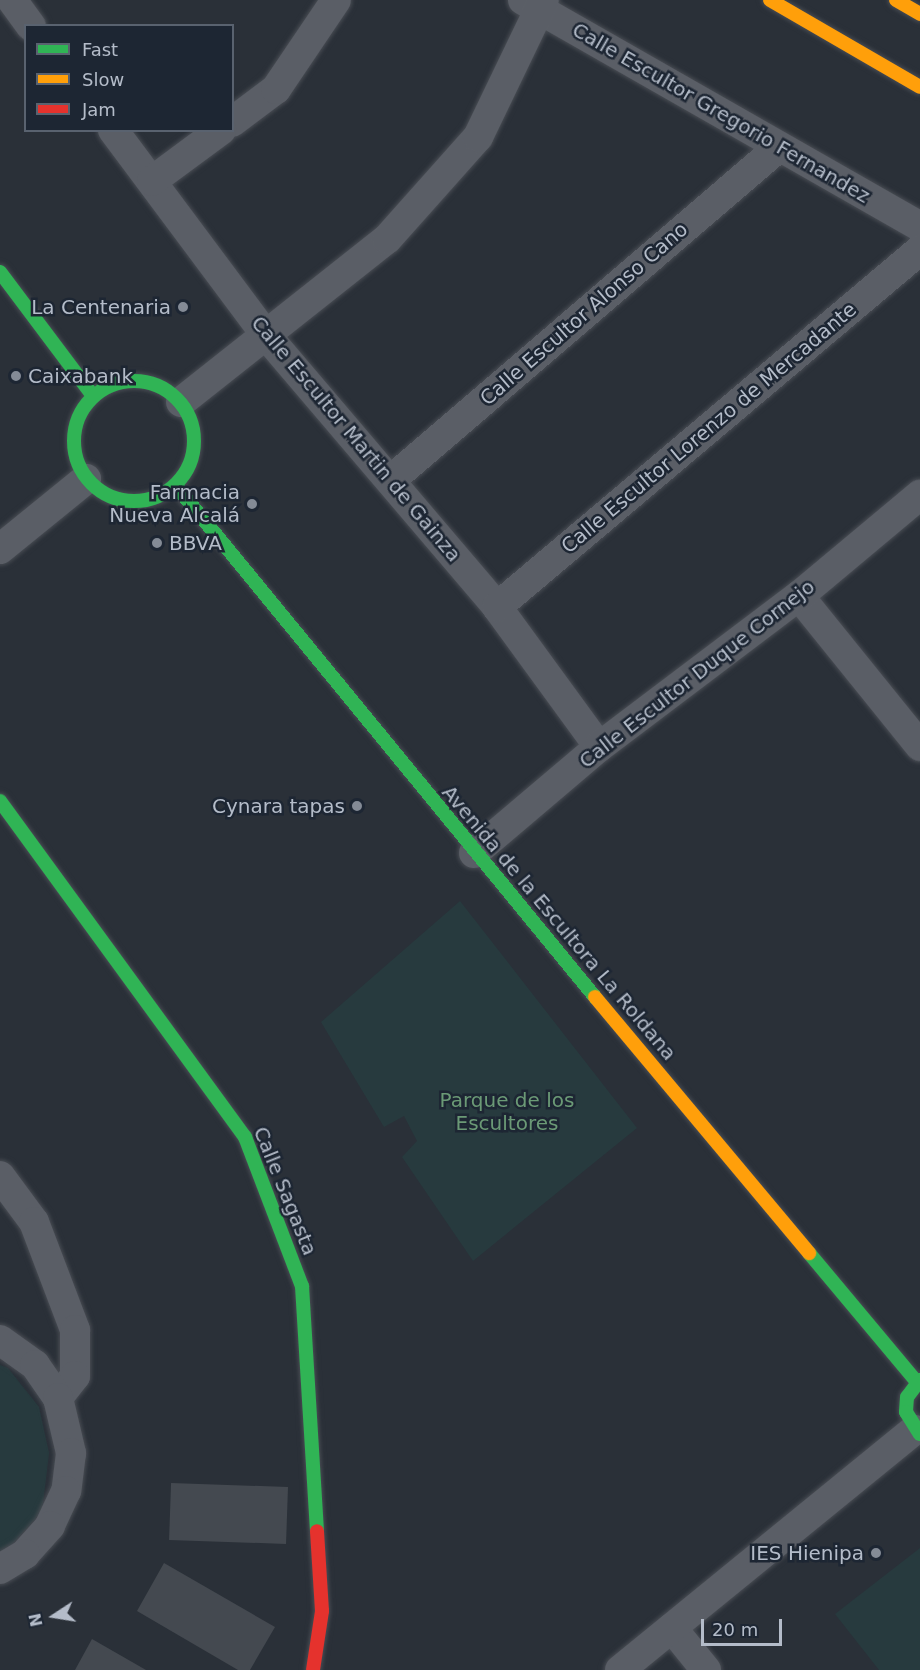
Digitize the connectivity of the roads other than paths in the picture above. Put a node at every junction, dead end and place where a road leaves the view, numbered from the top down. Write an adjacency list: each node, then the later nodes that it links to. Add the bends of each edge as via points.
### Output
1 (12, 0): 7 (street)
2 (336, 0): 9 (street, via 276,89)
3 (770, 0): 8 (street)
4 (896, 0): 6 (street)
5 (541, 3): 12 (street, Calle Escultor Gregorio Fernandez); 17 (street, via 478,137 387,239)
6 (920, 14)
7 (30, 24)
8 (920, 87)
9 (234, 120)
10 (115, 132): 13 (street, Calle Escultor Martin de Gainza)
11 (218, 132): 13 (street)
12 (778, 148): 14 (street, Calle Escultor Gregorio Fernandez); 21 (street, Calle Escultor Alonso Cano)
13 (152, 181): 17 (street, Calle Escultor Martin de Gainza)
14 (920, 226)
15 (920, 250): 26 (street, Calle Escultor Lorenzo de Mercadante)
16 (0, 272): 18 (street)
17 (265, 334): 19 (street); 21 (street, Calle Escultor Martin de Gainza)
18 (93, 396): 19 (street, via 110,386 148,382); 20 (street, via 75,427 74,445)
19 (181, 402): 22 (street, via 190,418 194,445 187,471)
20 (86, 479): 22 (street, via 119,501 140,502 159,497); 24 (street)
21 (391, 480): 26 (street, Calle Escultor Martin de Gainza)
22 (176, 486): 30 (street, Avenida de la Escultora La Roldana)
23 (920, 495): 25 (street, Calle Escultor Duque Cornejo)
24 (0, 549)
25 (799, 596): 27 (street); 28 (street, Calle Escultor Duque Cornejo)
26 (497, 607): 28 (street, Calle Escultor Martin de Gainza)
27 (916, 732)
28 (599, 747): 30 (street, Calle Escultor Duque Cornejo)
29 (0, 801): 38 (street, Calle Sagasta, via 245,1137 302,1286 322,1611)
30 (474, 853): 33 (street, Avenida de la Escultora La Roldana)
31 (0, 1176): 34 (street, via 34,1222 75,1330 75,1376)
32 (0, 1340): 34 (street, via 35,1365)
33 (919, 1381): 35 (street, via 907,1397 906,1412)
34 (58, 1398): 36 (street, via 71,1453 66,1491 50,1526 25,1554)
35 (917, 1432): 37 (street)
36 (0, 1569)
37 (672, 1628): 39 (street); 40 (street)
38 (313, 1670)
39 (620, 1670)
40 (706, 1670)

